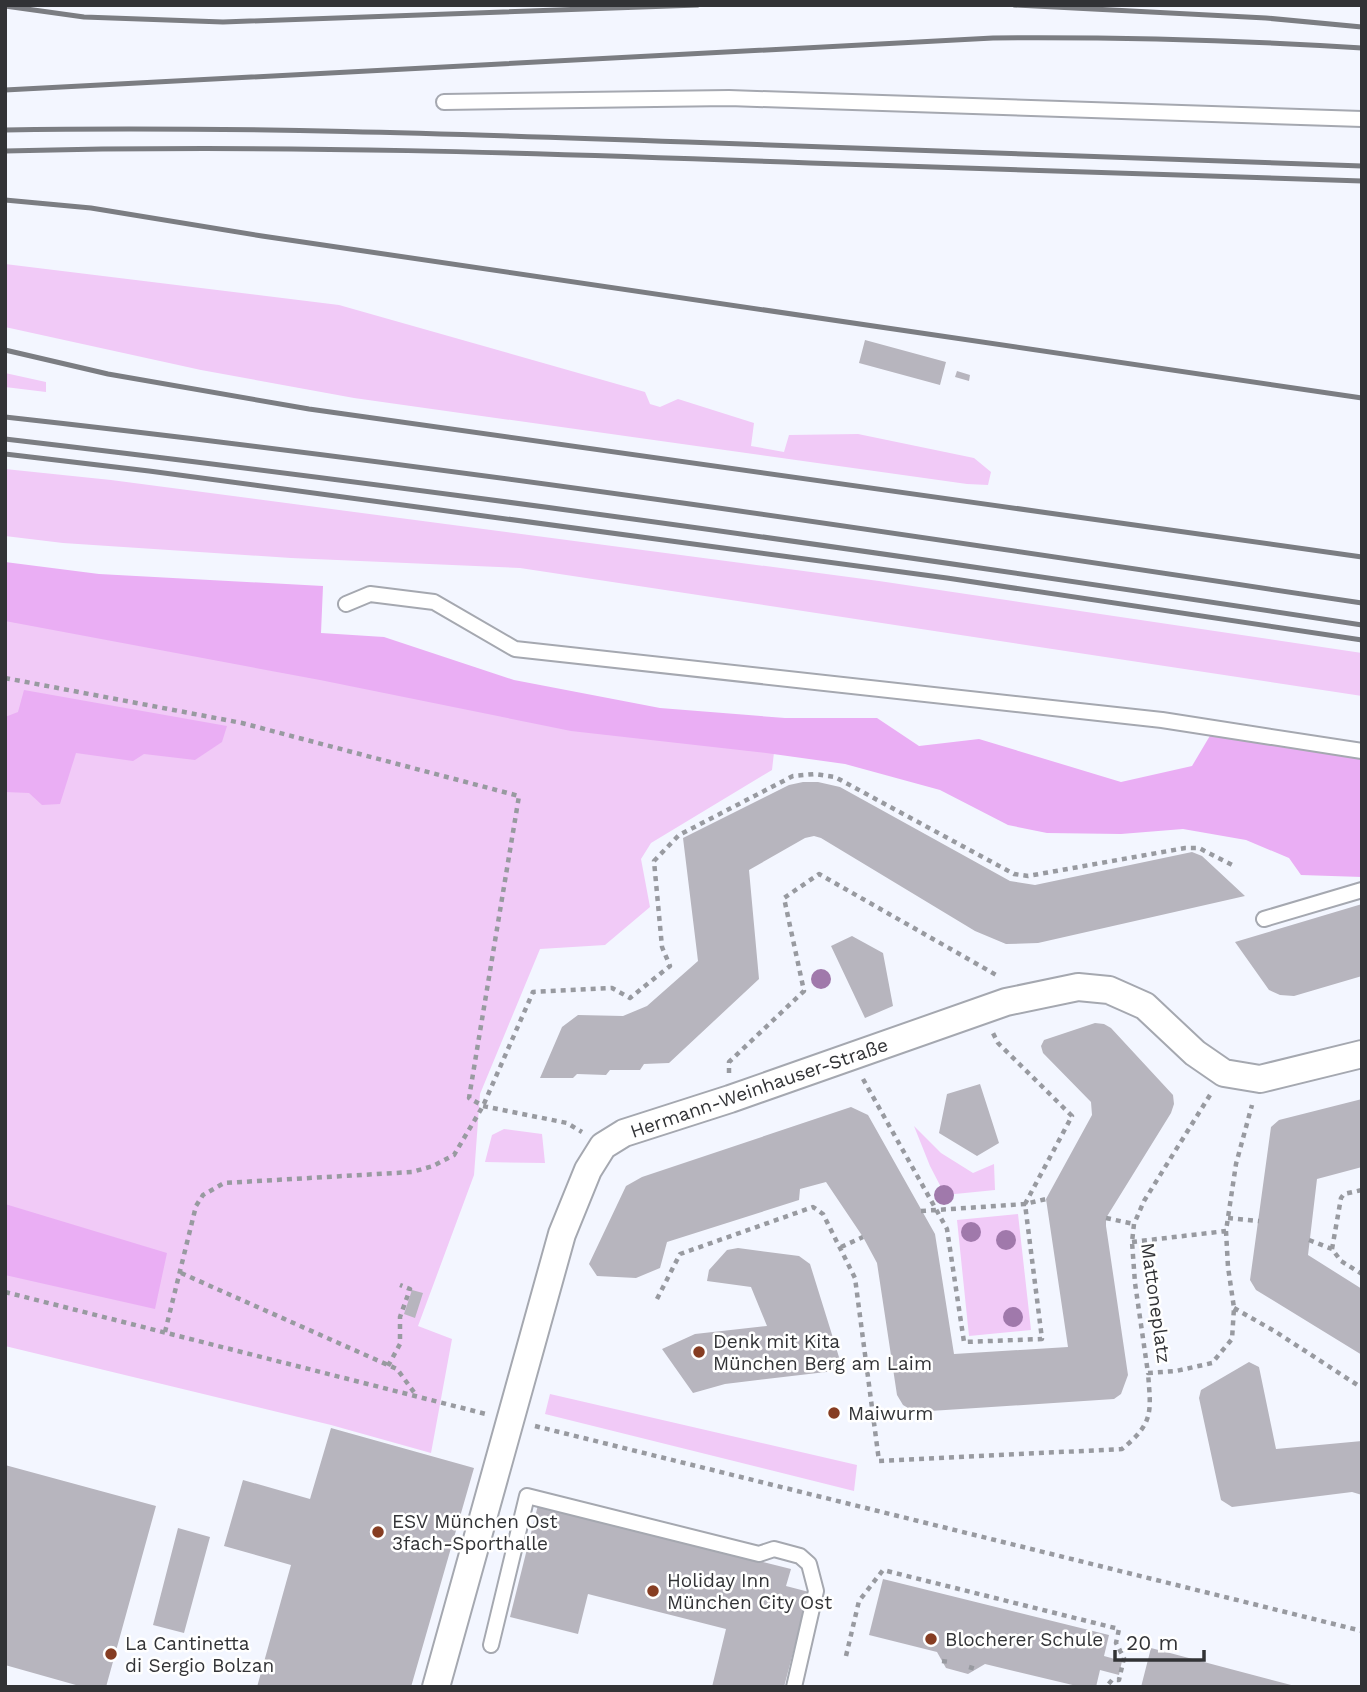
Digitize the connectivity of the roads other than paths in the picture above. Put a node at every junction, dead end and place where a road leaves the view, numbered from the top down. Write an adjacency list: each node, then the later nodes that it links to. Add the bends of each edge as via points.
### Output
1 (444, 102): 2 (lane, via 729,98)
2 (1362, 119)
3 (346, 604): 4 (lane, via 370,594 433,602 515,649 1162,720)
4 (1362, 751)
5 (1362, 890): 6 (lane)
6 (1264, 919)
7 (1362, 1054): 9 (street, Hermann-Weinhauser-Straße, via 1260,1079 1224,1073 1195,1053 1145,1006 1109,990 1078,987 1006,1002 624,1133 603,1146 587,1170 562,1234)
8 (491, 1645): 10 (lane, via 527,1496 759,1554 774,1549 800,1556 808,1564 817,1591)
9 (436, 1687)
10 (794, 1687)

